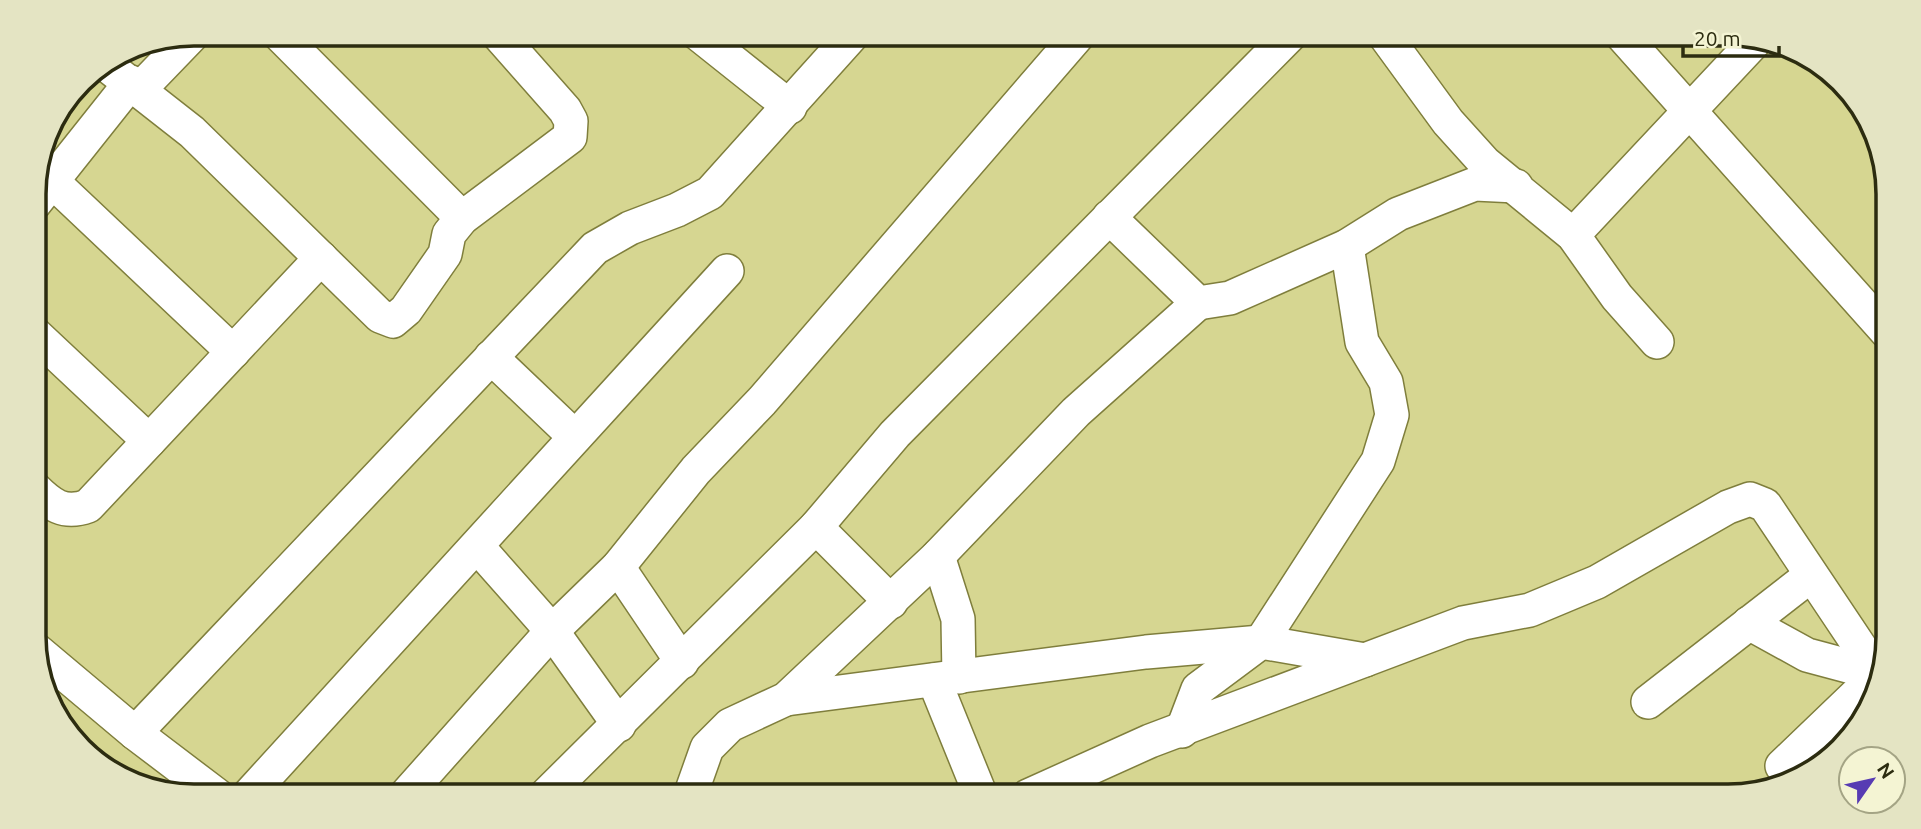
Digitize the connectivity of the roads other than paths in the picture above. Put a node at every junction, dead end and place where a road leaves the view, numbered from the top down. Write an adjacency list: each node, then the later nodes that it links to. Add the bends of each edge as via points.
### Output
1 (291, 46): 19 (street)
2 (508, 46): 19 (street, via 565,110 570,137)
3 (713, 46): 13 (street)
4 (843, 46): 13 (street)
5 (1069, 46): 36 (street, via 762,401 696,470)
6 (1279, 46): 18 (street)
7 (1392, 46): 15 (street, via 1448,122 1485,163)
8 (1631, 46): 14 (street)
9 (179, 47): 12 (street)
10 (1750, 47): 14 (street)
11 (113, 69): 12 (street)
12 (135, 86): 16 (street); 22 (street, via 192,132)
13 (790, 107): 29 (street, via 710,193 595,248)
14 (1689, 112): 20 (street); 25 (street)
15 (1516, 186): 20 (street); 21 (street, via 1475,184 1398,214)
16 (46, 190)
17 (46, 196): 28 (street)
18 (1109, 217): 24 (street); 33 (street, via 895,434)
19 (462, 218): 22 (street, via 449,234 445,254 406,310 393,321 380,316)
20 (1573, 235): 26 (street, via 1617,297)
21 (1347, 246): 24 (street, via 1230,298); 41 (street, via 1362,342 1386,382 1392,415 1378,461)
22 (321, 258): 28 (street)
23 (727, 271): 30 (street)
24 (1198, 303): 35 (street, via 1076,412)
25 (1876, 312)
26 (1657, 342)
27 (46, 343): 31 (street)
28 (233, 352): 31 (street)
29 (491, 356): 30 (street); 53 (street)
30 (575, 437): 34 (street)
31 (149, 441): 32 (street, via 88,506 75,511 61,509)
32 (46, 497)
33 (816, 527): 38 (street); 44 (street)
34 (477, 546): 40 (street); 58 (street)
35 (939, 556): 38 (street); 47 (street, via 958,619)
36 (618, 567): 40 (street); 44 (street)
37 (1810, 576): 39 (street); 43 (street, via 1765,505 1750,499 1575,592 1530,610 1463,623); 45 (street)
38 (891, 601): 49 (street)
39 (1749, 623): 46 (street, via 1807,655); 50 (street)
40 (552, 631): 51 (street); 59 (street)
41 (1261, 642): 43 (street); 47 (street); 52 (street, via 1198,688)
42 (48, 660): 53 (street)
43 (1365, 660): 52 (street)
44 (682, 662): 51 (street)
45 (1873, 666)
46 (1871, 673)
47 (947, 678): 49 (street); 55 (street)
48 (1866, 687): 54 (street)
49 (786, 699): 61 (street, via 730,725 707,748)
50 (1648, 702)
51 (619, 725): 60 (street)
52 (1182, 731): 56 (street)
53 (135, 733): 57 (street)
54 (1782, 766)
55 (977, 783)
56 (1056, 783)
57 (202, 784)
58 (259, 784)
59 (416, 784)
60 (558, 784)
61 (699, 784)

